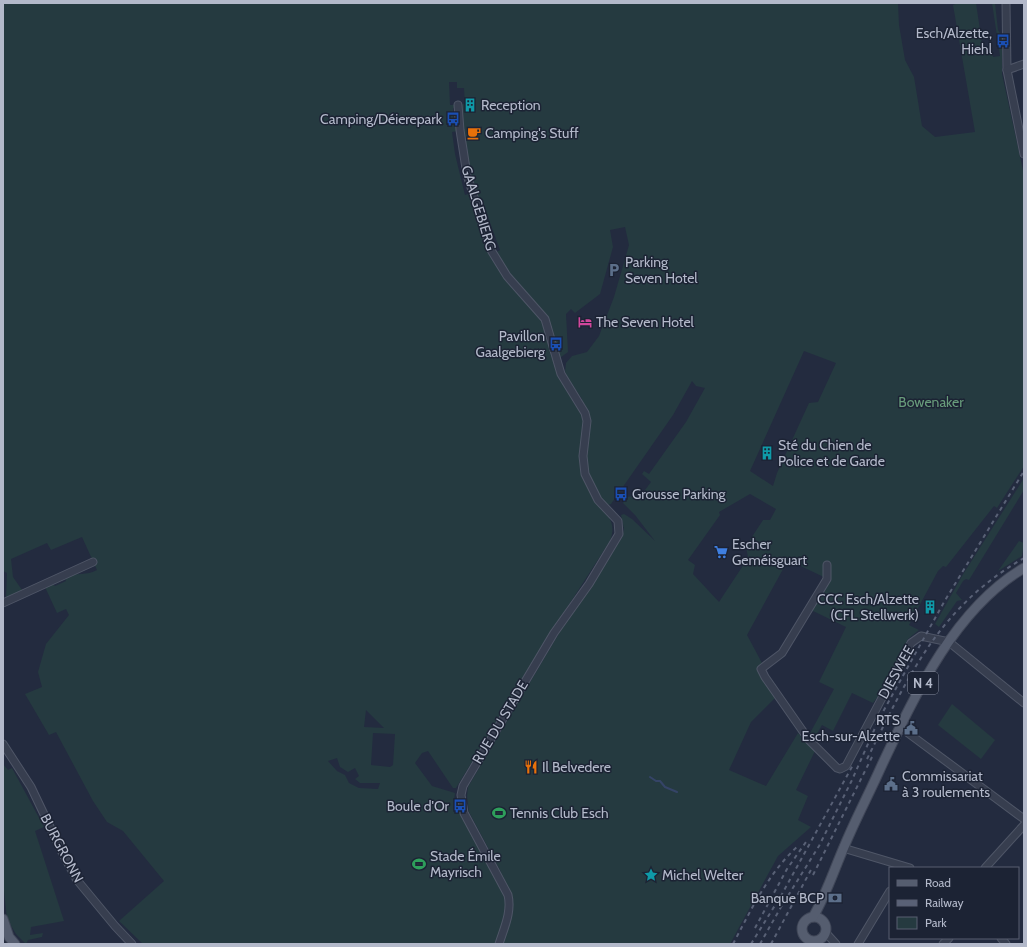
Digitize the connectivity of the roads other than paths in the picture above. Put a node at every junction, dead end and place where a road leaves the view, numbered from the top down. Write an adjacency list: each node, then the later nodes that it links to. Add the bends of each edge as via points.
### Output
1 (1008, 4): 3 (street)
2 (1024, 64): 3 (street)
3 (1007, 70): 5 (street)
4 (458, 105): 6 (street, GAALGEBIERG, via 467,174 491,250 508,276 545,319 561,374 585,412 587,421 583,456 586,474 598,500)
5 (1024, 154)
6 (612, 514): 30 (street, RUE DU STADE, via 619,527 616,539 589,584 554,633 463,786 461,795 464,813 510,904)
7 (93, 562): 10 (street)
8 (827, 565): 11 (street, DIESWEE, via 827,579 782,653 761,669 809,740 840,769 846,766 911,643 921,636)
9 (1024, 568): 11 (main road, N 4, via 998,585)
10 (3, 603)
11 (950, 642): 12 (street); 13 (main road, N 4, via 925,679)
12 (1024, 703)
13 (900, 727): 15 (street); 17 (main road, N 4)
14 (3, 744): 29 (street, BURGRONN, via 31,787 77,880)
15 (1024, 819)
16 (1024, 825): 20 (street)
17 (843, 848): 18 (main road, N 4); 19 (street)
18 (838, 863): 22 (main road, N 4); 24 (main road, N 4)
19 (904, 867)
20 (986, 867)
21 (889, 893): 32 (street)
22 (813, 917): 24 (main road); 26 (main road, via 806,919 802,925 802,933)
23 (3, 919): 28 (main road, via 9,937)
24 (823, 920): 25 (main road)
25 (826, 933): 27 (main road); 31 (street)
26 (807, 942): 27 (main road)
27 (817, 942)
28 (16, 944)
29 (132, 944)
30 (499, 944)
31 (836, 944)
32 (858, 944)

